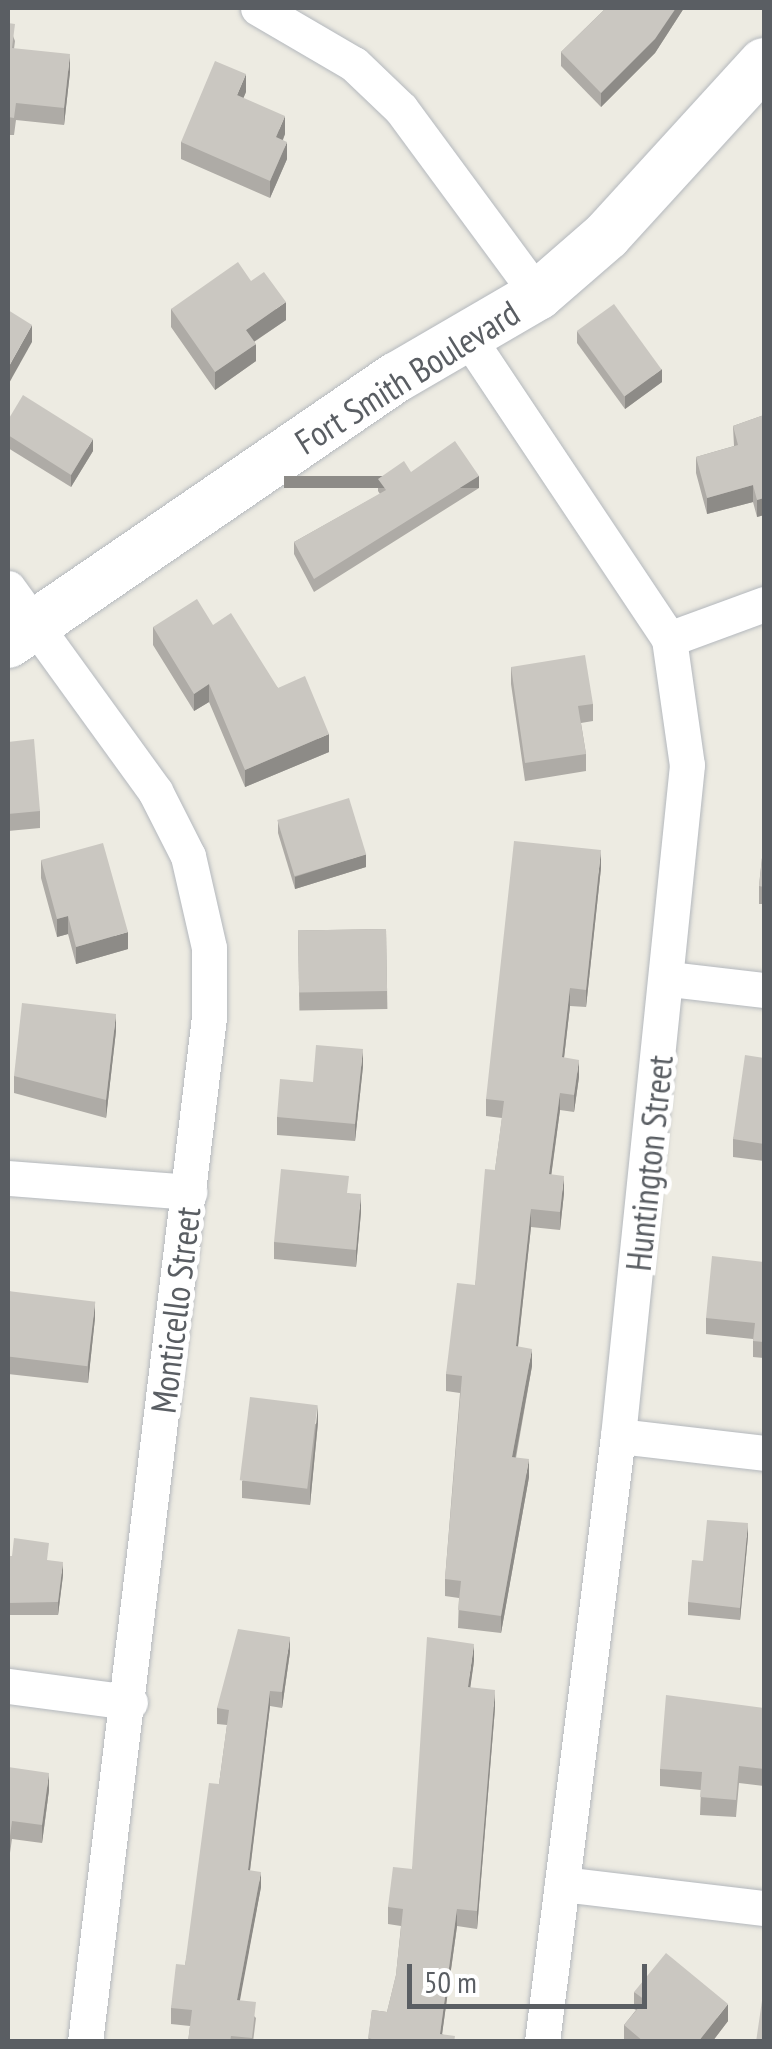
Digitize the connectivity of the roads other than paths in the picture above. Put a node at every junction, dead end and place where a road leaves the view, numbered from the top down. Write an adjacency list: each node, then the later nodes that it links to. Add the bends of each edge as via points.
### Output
1 (258, 8): 3 (street, via 354,64 401,109)
2 (764, 63): 3 (street, Fort Smith Boulevard, via 607,235)
3 (538, 296): 4 (street, Fort Smith Boulevard)
4 (471, 342): 6 (street, Fort Smith Boulevard, via 396,377); 7 (street, Huntington Street)
5 (764, 604): 7 (street)
6 (16, 619): 11 (street, Monticello Street, via 156,791 188,856 209,948)
7 (668, 639): 8 (street, Huntington Street, via 687,765)
8 (669, 978): 9 (street); 12 (street, Huntington Street)
9 (764, 990)
10 (8, 1178): 11 (street)
11 (188, 1192): 15 (street, Monticello Street)
12 (618, 1436): 13 (street); 16 (street, Huntington Street)
13 (764, 1453)
14 (8, 1686): 15 (street)
15 (130, 1702): 18 (street, Monticello Street)
16 (562, 1884): 17 (street); 19 (street, Huntington Street)
17 (764, 1908)
18 (85, 2042)
19 (542, 2042)

